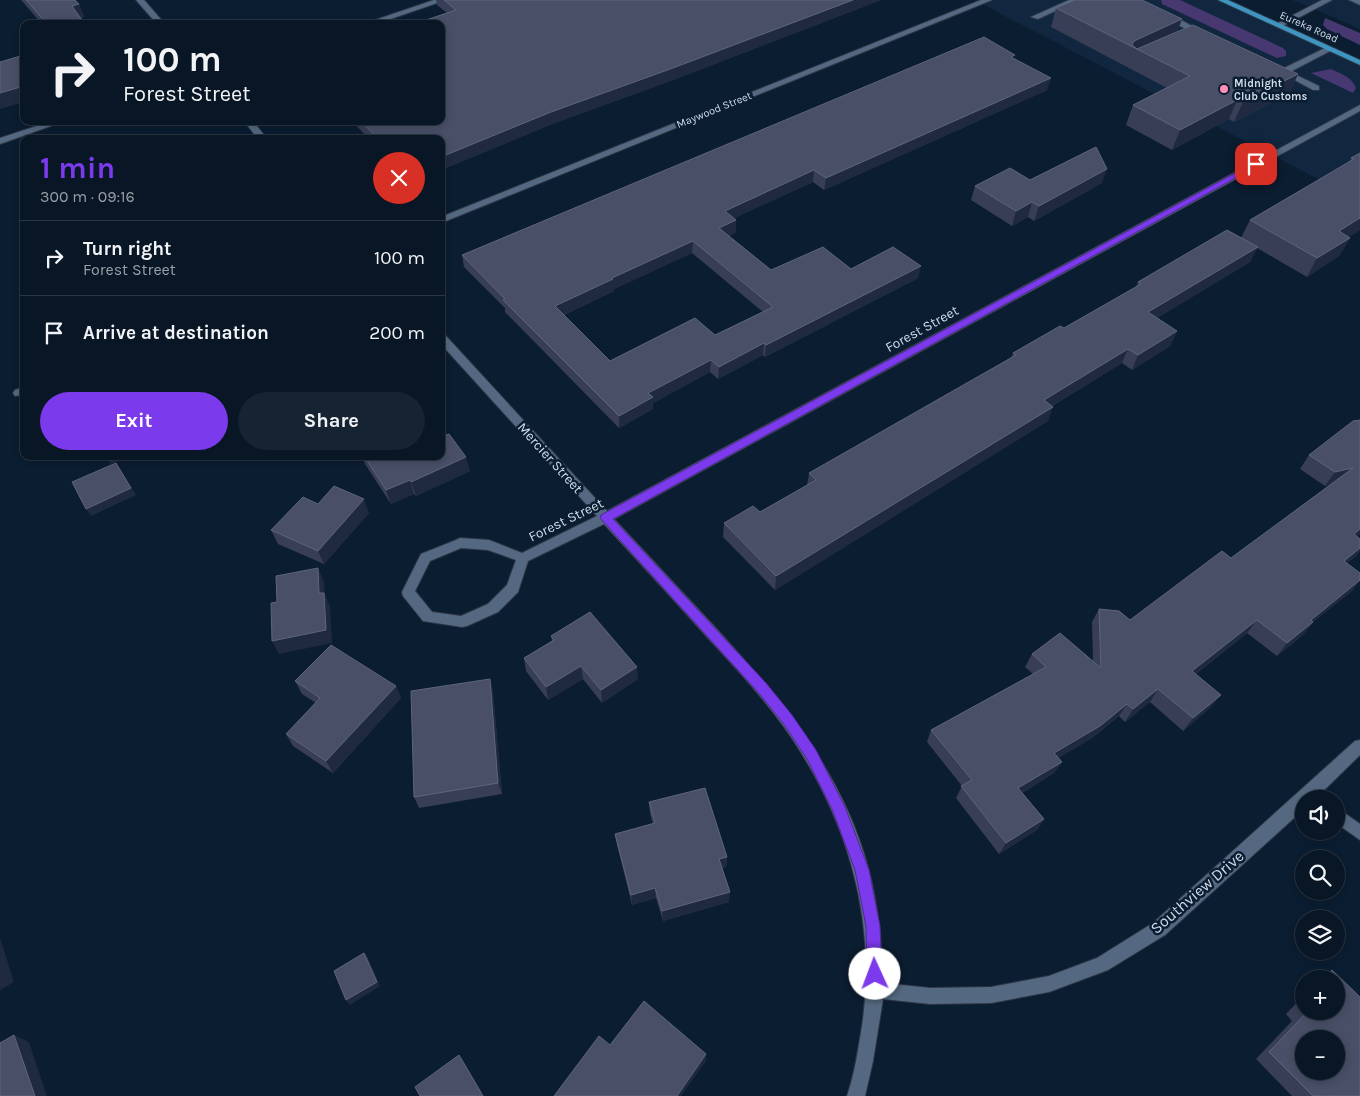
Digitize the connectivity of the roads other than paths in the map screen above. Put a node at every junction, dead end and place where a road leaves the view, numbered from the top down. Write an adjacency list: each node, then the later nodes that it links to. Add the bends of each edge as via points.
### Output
1 (140, 0): 11 (street)
2 (442, 0): 12 (street)
3 (988, 0): 27 (street, Maywood Street)
4 (1075, 0): 10 (street)
5 (1222, 0): 13 (main road, Eureka Road)
6 (1328, 0): 13 (street)
7 (1353, 0): 8 (street)
8 (1360, 3)
9 (1158, 12): 14 (street)
10 (1035, 17)
11 (158, 20)
12 (380, 20)
13 (1278, 25): 17 (main road, Eureka Road)
14 (1200, 32): 15 (street); 16 (street)
15 (1191, 36)
16 (1208, 36)
17 (1330, 49): 18 (main road, Eureka Road); 20 (street)
18 (1360, 62)
19 (1276, 68): 20 (street)
20 (1284, 72): 21 (street)
21 (1316, 88)
22 (1360, 108): 29 (street, Forest Street)
23 (48, 125): 26 (street)
24 (251, 125): 25 (street)
25 (260, 135)
26 (0, 140)
27 (445, 218)
28 (445, 341): 29 (street, Mercier Street)
29 (605, 518): 30 (street, Forest Street); 36 (street, Mercier Street, via 761,687 811,754 838,807 862,870 873,926)
30 (523, 558): 30 (street, Forest Street, via 489,546 460,543 425,558 408,592 428,617 462,622 493,608 513,588)
31 (1360, 746): 32 (street, Southview Drive)
32 (1316, 790)
33 (1295, 809): 36 (street, Southview Drive, via 1159,929 1102,964 1049,984 991,995 930,996)
34 (1345, 822): 35 (street)
35 (1360, 834)
36 (875, 990): 37 (street, Mercier Street, via 864,1074)
37 (856, 1096)

